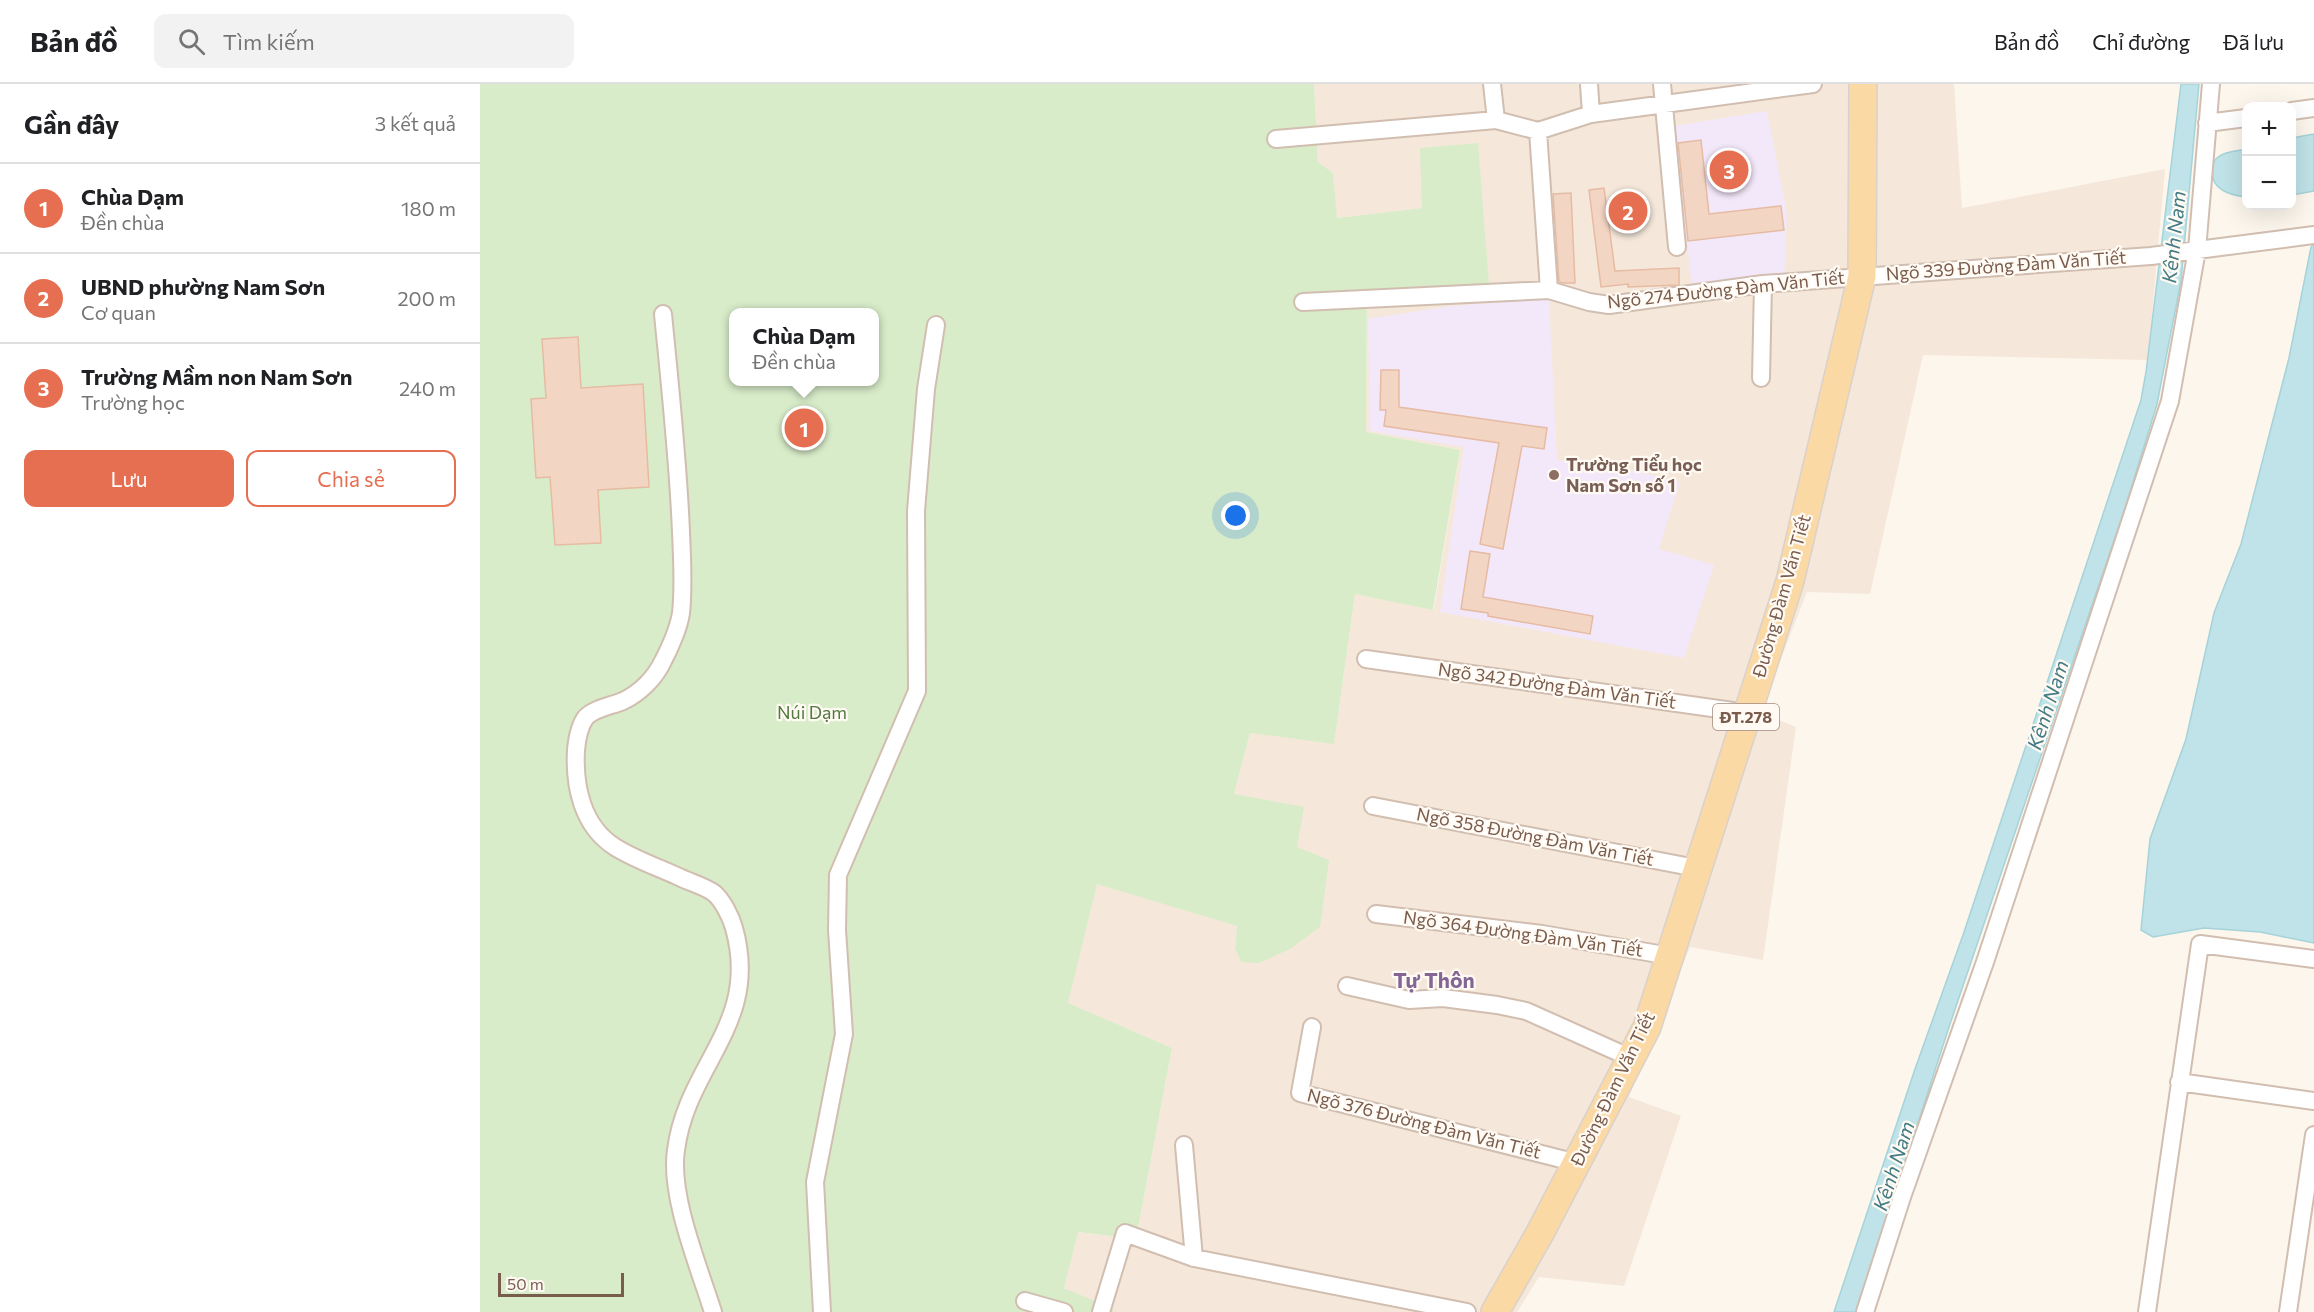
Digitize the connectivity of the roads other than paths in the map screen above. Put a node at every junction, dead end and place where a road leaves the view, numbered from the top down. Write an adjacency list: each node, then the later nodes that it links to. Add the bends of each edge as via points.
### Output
1 (1492, 84): 12 (street)
2 (1589, 84): 10 (street)
3 (1662, 84): 7 (street)
4 (1813, 84): 7 (street)
5 (1863, 84): 19 (main road, Đường Đàm Văn Tiết / ĐT.278)
6 (2211, 84): 13 (street)
7 (1664, 104): 10 (street); 17 (street)
8 (2314, 108): 9 (street)
9 (2296, 110)
10 (1591, 114): 14 (street)
11 (2242, 119): 13 (street)
12 (1496, 120): 14 (street); 15 (street)
13 (2207, 123): 18 (street)
14 (1538, 131): 21 (street)
15 (1276, 139)
16 (2314, 235): 18 (street, Ngõ 339 Đường Đàm Văn Tiết)
17 (1677, 247)
18 (2197, 250): 19 (street, Ngõ 339 Đường Đàm Văn Tiết); 49 (street, via 2176,372 2161,431)
19 (1862, 276): 20 (street, Ngõ 274 Đường Đàm Văn Tiết); 27 (main road, Đường Đàm Văn Tiết / ĐT.278, via 1790,581)
20 (1763, 284): 21 (street, Ngõ 274 Đường Đàm Văn Tiết, via 1609,305); 25 (street)
21 (1549, 290): 22 (street, Ngõ 274 Đường Đàm Văn Tiết)
22 (1303, 302)
23 (663, 314): 43 (street, via 679,476 681,615 663,663 647,683 636,694 588,716 582,724 576,749 577,784 580,801 605,839 714,893 733,926 741,975 734,1011 688,1101 675,1152 679,1202)
24 (936, 325): 44 (street, via 926,389 916,511 917,691 838,875 837,930 844,1034 815,1182)
25 (1761, 378)
26 (1366, 659): 27 (street, Ngõ 342 Đường Đàm Văn Tiết)
27 (1747, 713): 29 (main road, Đường Đàm Văn Tiết / ĐT.278)
28 (1374, 807): 29 (street, Ngõ 358 Đường Đàm Văn Tiết)
29 (1696, 868): 31 (main road, Đường Đàm Văn Tiết / ĐT.278)
30 (1376, 914): 31 (street, Ngõ 364 Đường Đàm Văn Tiết, via 1542,934)
31 (1670, 956): 35 (main road, Đường Đàm Văn Tiết / ĐT.278, via 1647,1027)
32 (2314, 959): 36 (street, via 2200,944)
33 (1347, 986): 35 (street, via 1409,1000 1443,998 1526,1011)
34 (1312, 1027): 40 (street, Ngõ 376 Đường Đàm Văn Tiết, via 1300,1093)
35 (1631, 1058): 40 (main road, Đường Đàm Văn Tiết / ĐT.278)
36 (2179, 1082): 37 (street); 50 (street)
37 (2314, 1101)
38 (2314, 1135): 51 (street)
39 (1184, 1145): 41 (street)
40 (1577, 1163): 48 (main road, Đường Đàm Văn Tiết / ĐT.278)
41 (1194, 1258): 46 (street, via 1125,1233); 47 (street)
42 (1025, 1301): 45 (street)
43 (713, 1312)
44 (822, 1312)
45 (1064, 1312)
46 (1101, 1312)
47 (1467, 1312)
48 (1495, 1312)
49 (1865, 1312)
50 (2147, 1312)
51 (2288, 1312)

